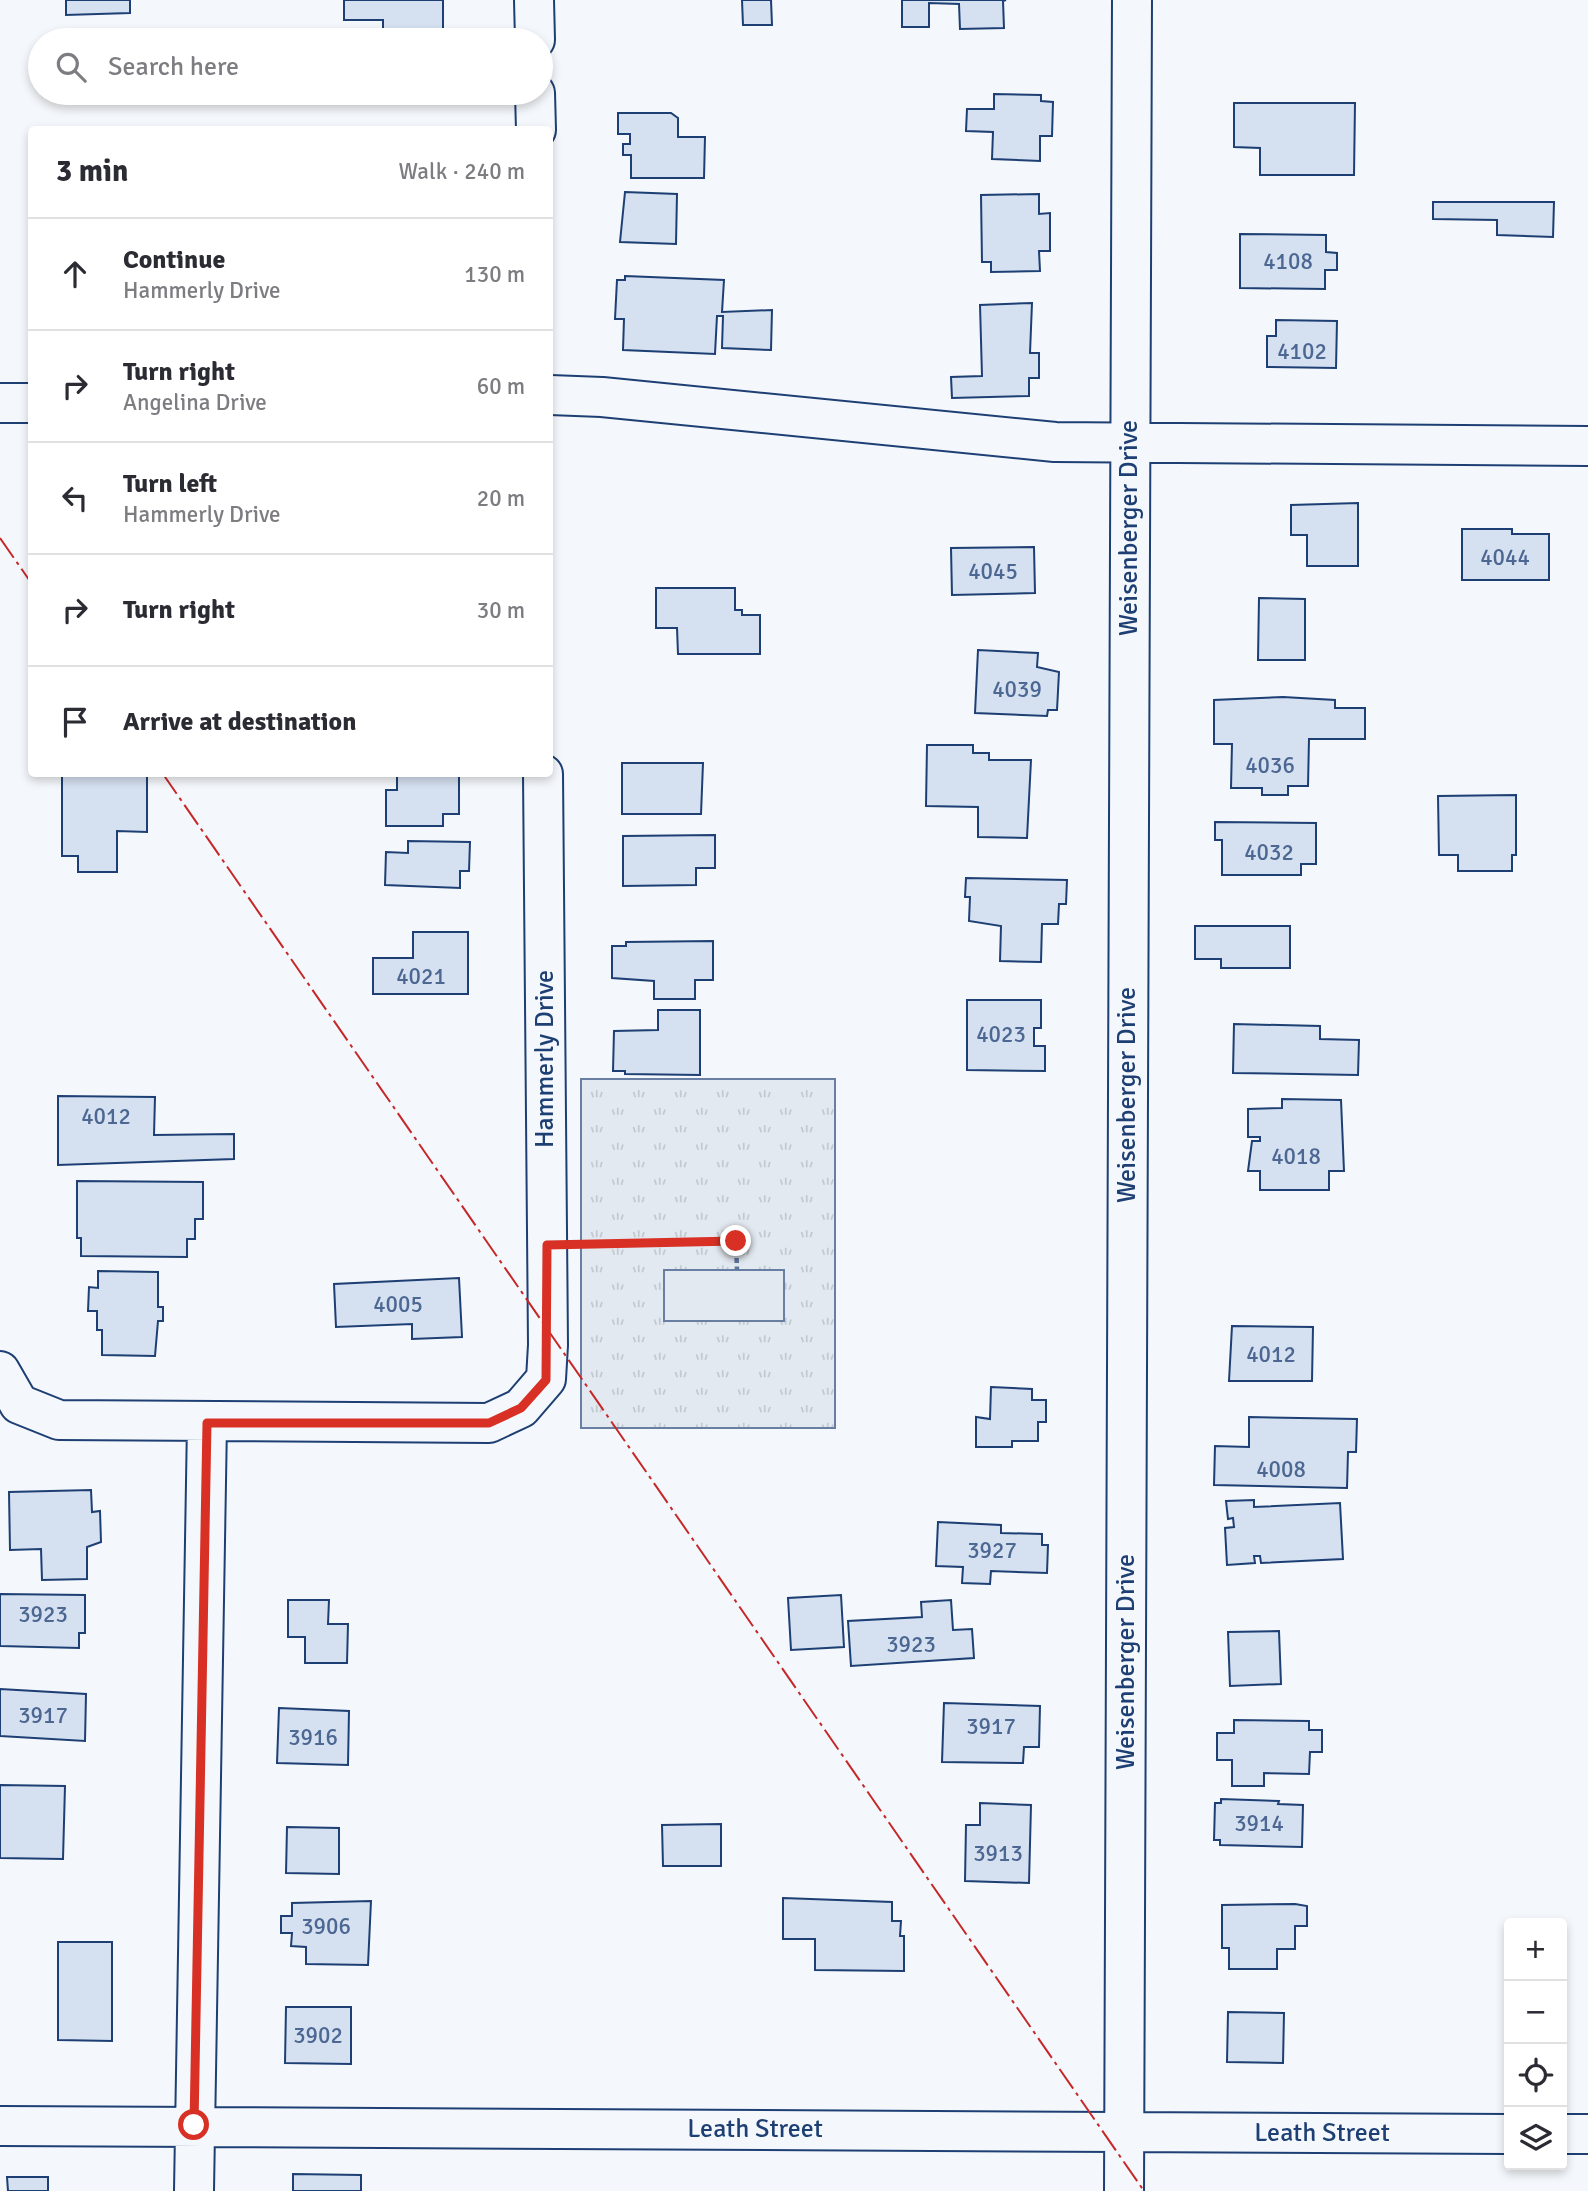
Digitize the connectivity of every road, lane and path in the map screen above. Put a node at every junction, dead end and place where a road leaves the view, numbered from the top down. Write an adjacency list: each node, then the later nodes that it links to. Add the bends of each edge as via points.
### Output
1 (534, 0): 3 (street)
2 (1132, 0): 9 (street, Weisenberger Drive)
3 (535, 28)
4 (535, 105): 5 (street)
5 (536, 126)
6 (553, 396): 9 (street, via 602,397 1055,442)
7 (28, 402): 8 (street)
8 (0, 403)
9 (1129, 444): 10 (street); 18 (street, Weisenberger Drive)
10 (1588, 446)
11 (543, 777): 12 (street, Hammerly Drive)
12 (547, 1245): 13 (path, via 736,1241); 15 (street, Hammerly Drive, via 546,1380 521,1408 489,1423)
13 (737, 1270)
14 (0, 1371): 15 (street, Hammerly Drive, via 19,1404 59,1420)
15 (207, 1423): 16 (street)
16 (194, 2125): 17 (street, Leath Street); 18 (street, Leath Street); 22 (street)
17 (0, 2126)
18 (1125, 2132): 19 (street, Leath Street); 23 (street, Weisenberger Drive)
19 (1504, 2134)
20 (1567, 2134): 21 (street)
21 (1588, 2134)
22 (194, 2191)
23 (1124, 2191)

